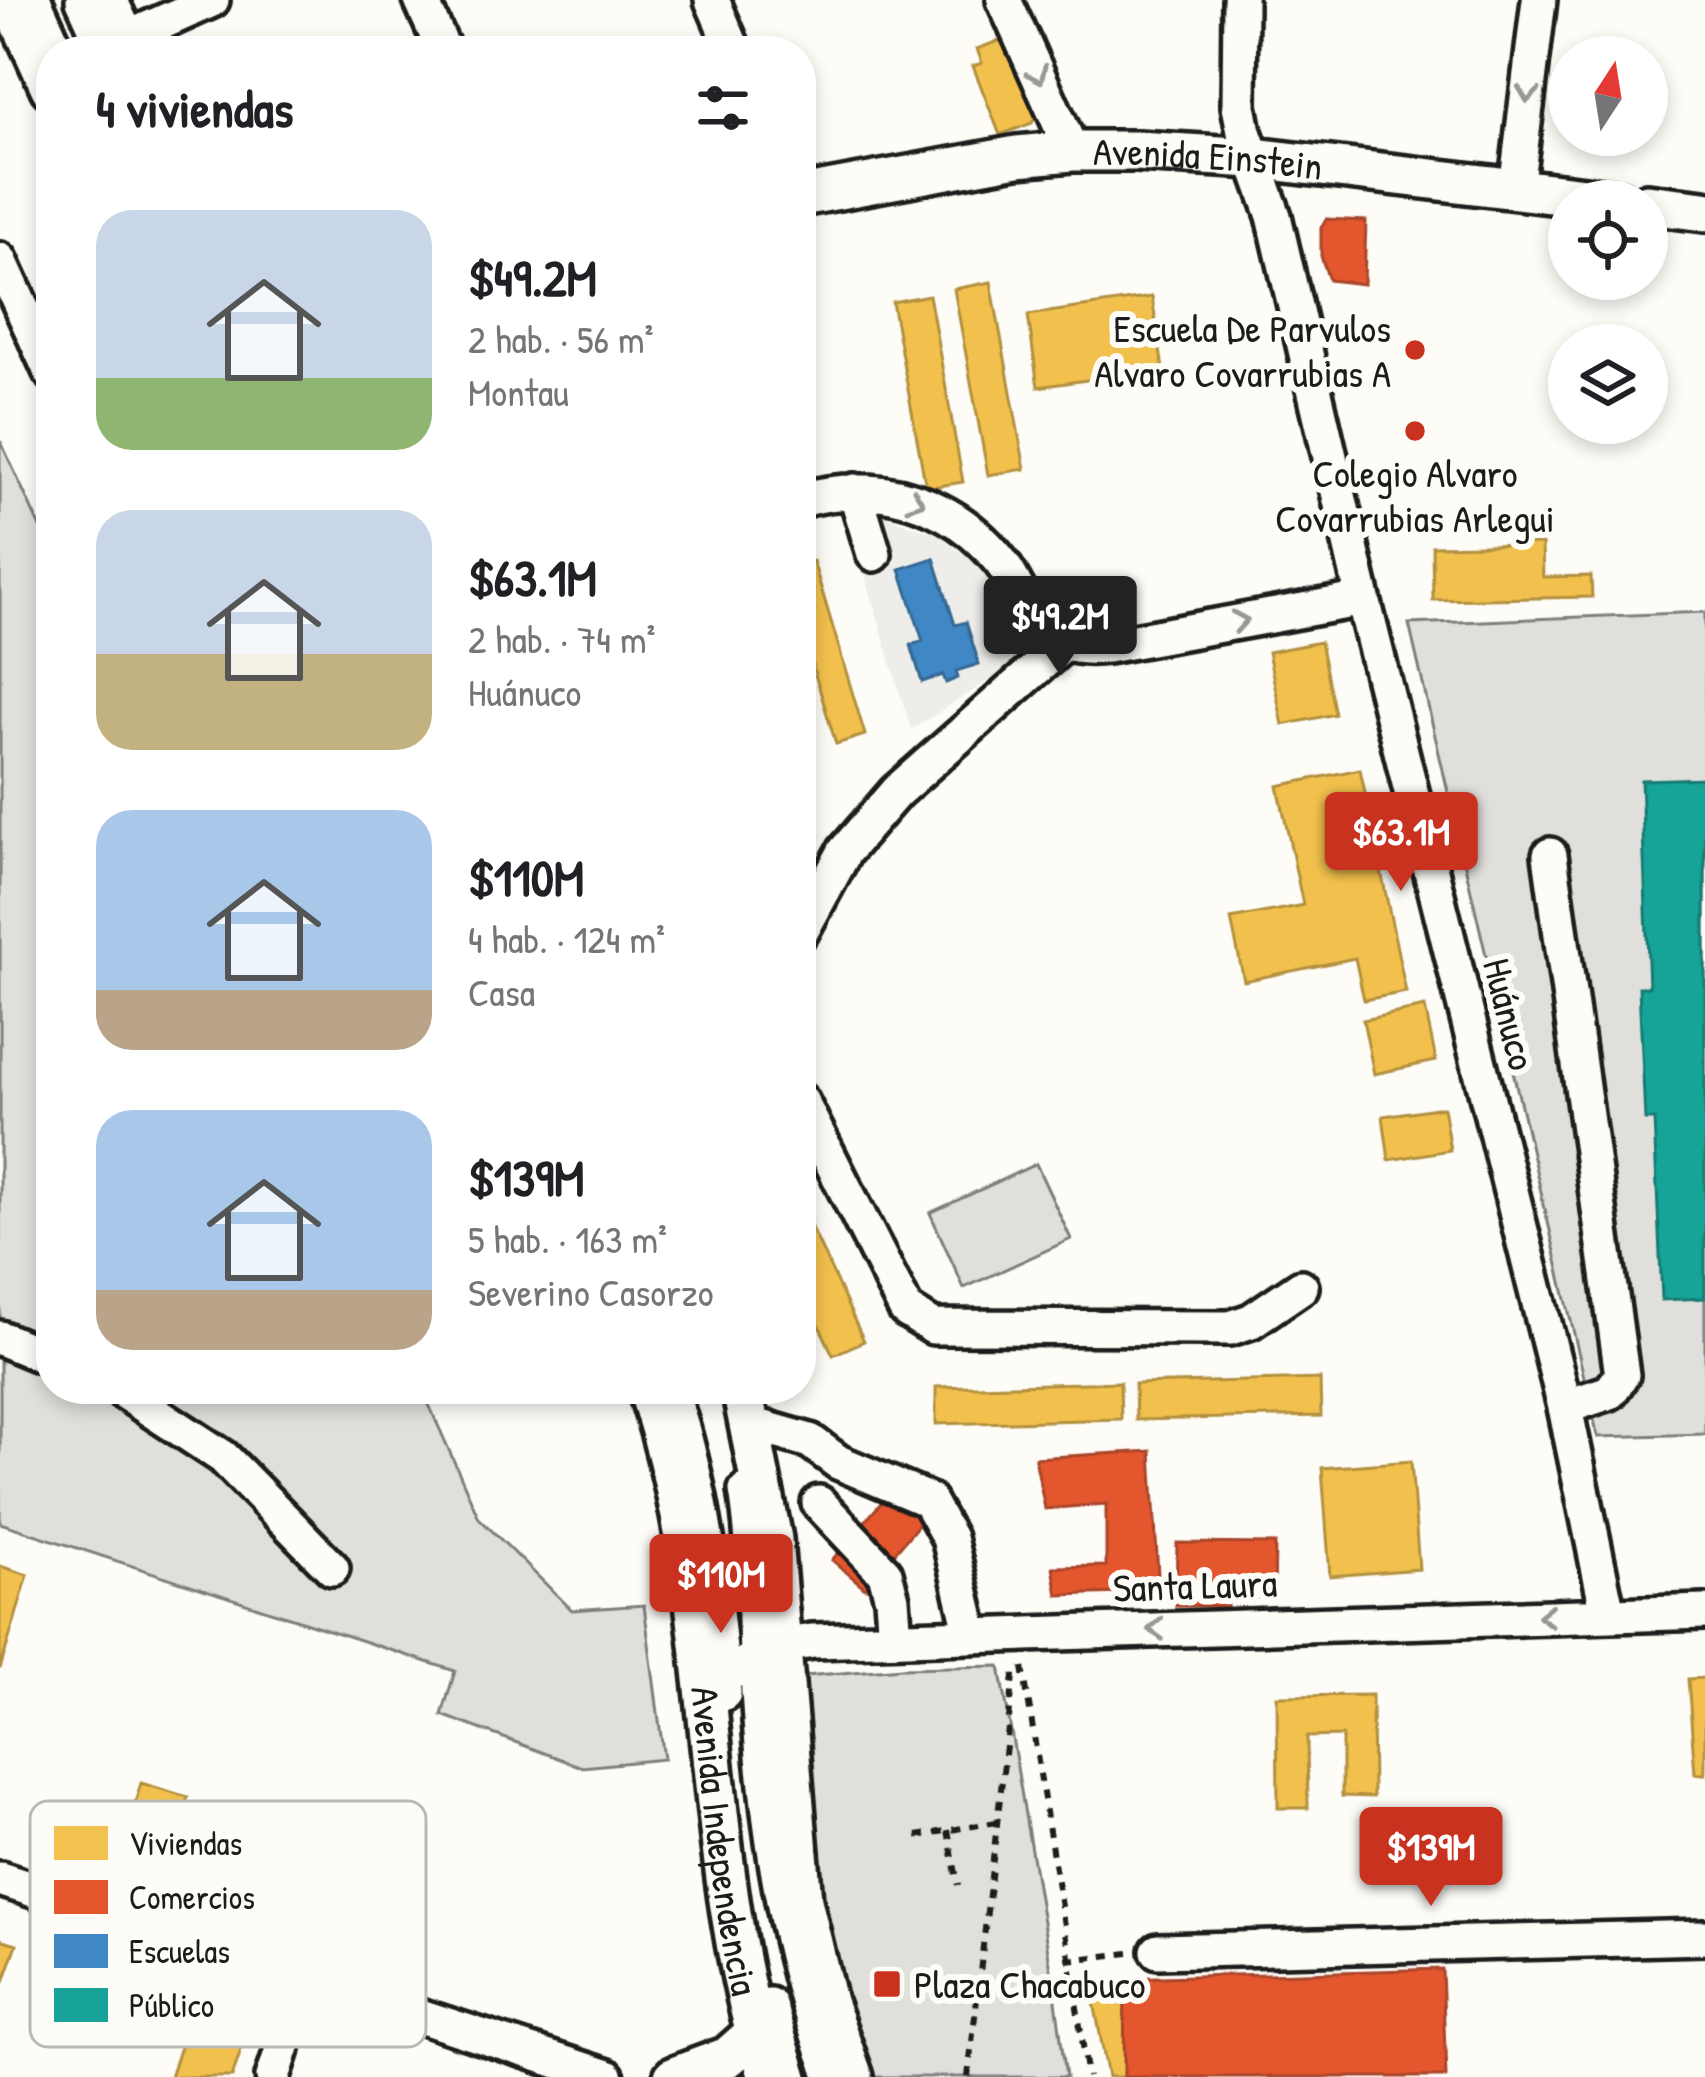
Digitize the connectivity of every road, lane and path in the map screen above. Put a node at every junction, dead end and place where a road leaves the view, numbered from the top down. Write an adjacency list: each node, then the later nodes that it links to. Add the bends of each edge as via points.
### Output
1 (11, 0): 17 (main road)
2 (34, 0): 11 (street)
3 (83, 0): 12 (street)
4 (106, 0): 13 (main road)
5 (212, 0): 14 (street)
6 (421, 0): 15 (street)
7 (712, 0): 16 (street)
8 (1004, 0): 18 (street, one-way to 18)
9 (1240, 0): 19 (street, Huánuco, via 1239,106)
10 (1540, 0): 20 (street, one-way to 20)
11 (50, 36)
12 (112, 36)
13 (117, 36)
14 (142, 36)
15 (437, 36)
16 (728, 36)
17 (36, 55)
18 (1072, 151): 19 (main road, Avenida Einstein); 21 (main road, Avenida Einstein)
19 (1254, 158): 20 (main road, Avenida Einstein); 30 (street, Huánuco)
20 (1516, 189): 22 (main road, Avenida Einstein)
21 (816, 193)
22 (1548, 193)
23 (1668, 207): 24 (main road)
24 (1705, 212)
25 (0, 260): 26 (street)
26 (36, 339)
27 (855, 491): 28 (street); 29 (street); 31 (street, one-way to 31, via 904,496 956,519 1002,563 1041,627)
28 (816, 498)
29 (874, 554)
30 (1363, 599): 31 (street, one-way to 30, via 1107,646); 43 (street, Huánuco)
31 (1065, 643): 33 (street, via 896,792)
32 (1550, 854): 43 (street, via 1622,1375 1610,1392)
33 (816, 893)
34 (816, 1131): 35 (street, via 906,1310 933,1328 1230,1328)
35 (1300, 1287)
36 (0, 1338): 37 (street)
37 (36, 1353)
38 (142, 1404): 47 (street, via 223,1457)
39 (652, 1404): 54 (main road, Avenida Independencia, via 683,1517)
40 (674, 1404): 54 (street, via 706,1534)
41 (725, 1404): 53 (street)
42 (746, 1406): 44 (street); 46 (main road, Avenida Independencia)
43 (1565, 1407): 49 (street, Huánuco)
44 (838, 1462): 45 (street); 51 (street, via 928,1500 949,1538)
45 (819, 1503): 46 (street); 52 (street, via 885,1573)
46 (772, 1539): 53 (main road, Avenida Independencia)
47 (332, 1568)
48 (1705, 1612): 49 (street, Santa Laura)
49 (1608, 1613): 50 (street, Santa Laura, one-way to 50)
50 (1018, 1633): 51 (street, Santa Laura); 55 (path); 63 (path)
51 (972, 1635): 52 (street, Santa Laura)
52 (895, 1638): 53 (street, Santa Laura)
53 (769, 1650): 54 (street); 72 (street, via 768,1815 781,1904); 73 (main road, Avenida Independencia, via 802,1901)
54 (714, 1687): 65 (main road, Avenida Independencia, via 728,1905); 71 (street, via 748,1912)
55 (997, 1822): 56 (path); 74 (path)
56 (948, 1829): 57 (path); 59 (path)
57 (917, 1836)
58 (0, 1879): 60 (street)
59 (958, 1885)
60 (30, 1889)
61 (1705, 1937): 62 (street)
62 (1158, 1951): 63 (path)
63 (1067, 1960): 75 (path)
64 (426, 2018): 68 (street)
65 (755, 2033): 69 (main road, via 716,2063); 70 (main road, Avenida Independencia)
66 (282, 2047): 67 (street)
67 (272, 2077)
68 (607, 2077)
69 (674, 2077)
70 (769, 2077)
71 (790, 2077)
72 (833, 2077)
73 (853, 2077)
74 (968, 2077)
75 (1088, 2077)

